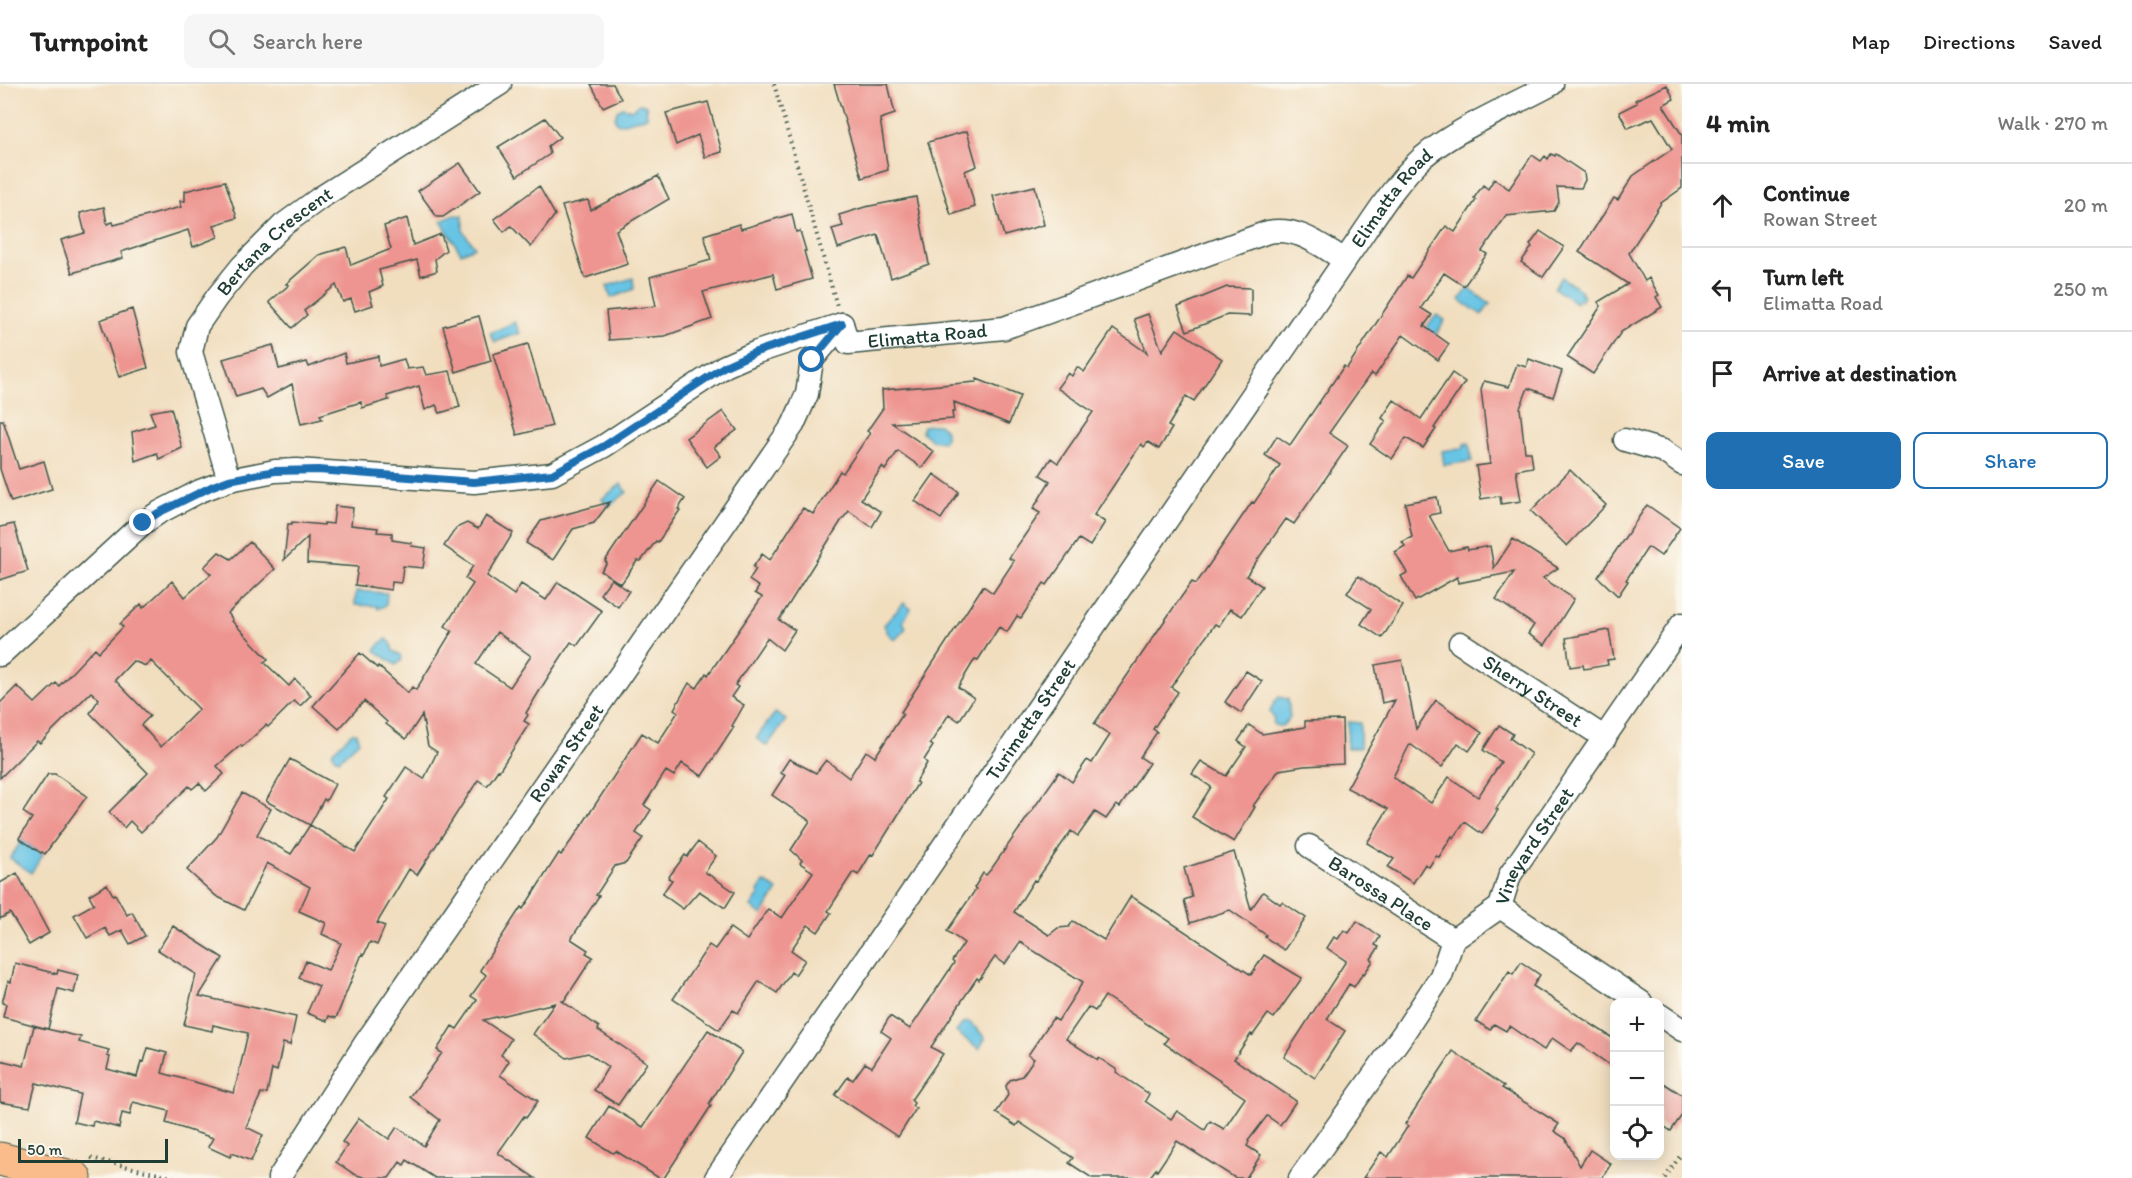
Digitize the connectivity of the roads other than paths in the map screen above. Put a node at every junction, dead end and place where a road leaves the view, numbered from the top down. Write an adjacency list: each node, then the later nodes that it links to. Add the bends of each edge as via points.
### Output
1 (500, 84): 7 (street, Bertana Crescent, via 283,225 242,266 204,315 191,352)
2 (1552, 84): 3 (street, Elimatta Road, via 1461,132 1423,158 1403,179)
3 (1345, 260): 4 (street, Elimatta Road, via 1304,236 1280,230 1004,328 848,343); 21 (street, Turimetta Street)
4 (842, 324): 7 (street, Elimatta Road, via 756,352 718,370 604,446 552,474 474,482 297,470); 20 (street, Rowan Street, via 812,360 807,394 793,425 366,1042)
5 (1625, 440): 6 (street, via 1663,451)
6 (1682, 464)
7 (229, 480): 10 (street, Elimatta Road, via 200,491 143,523)
8 (1682, 624): 11 (street, Vineyard Street)
9 (1460, 643): 11 (street, Sherry Street)
10 (0, 655)
11 (1605, 738): 13 (street, Vineyard Street, via 1510,875)
12 (1309, 846): 14 (street, Barossa Place)
13 (1500, 906): 14 (street, Vineyard Street); 15 (street)
14 (1453, 940): 22 (street, via 1441,976)
15 (1635, 998)
16 (1664, 1018): 17 (street)
17 (1682, 1030)
18 (0, 1159): 19 (highway)
19 (75, 1178)
20 (279, 1178)
21 (716, 1178)
22 (1300, 1178)

